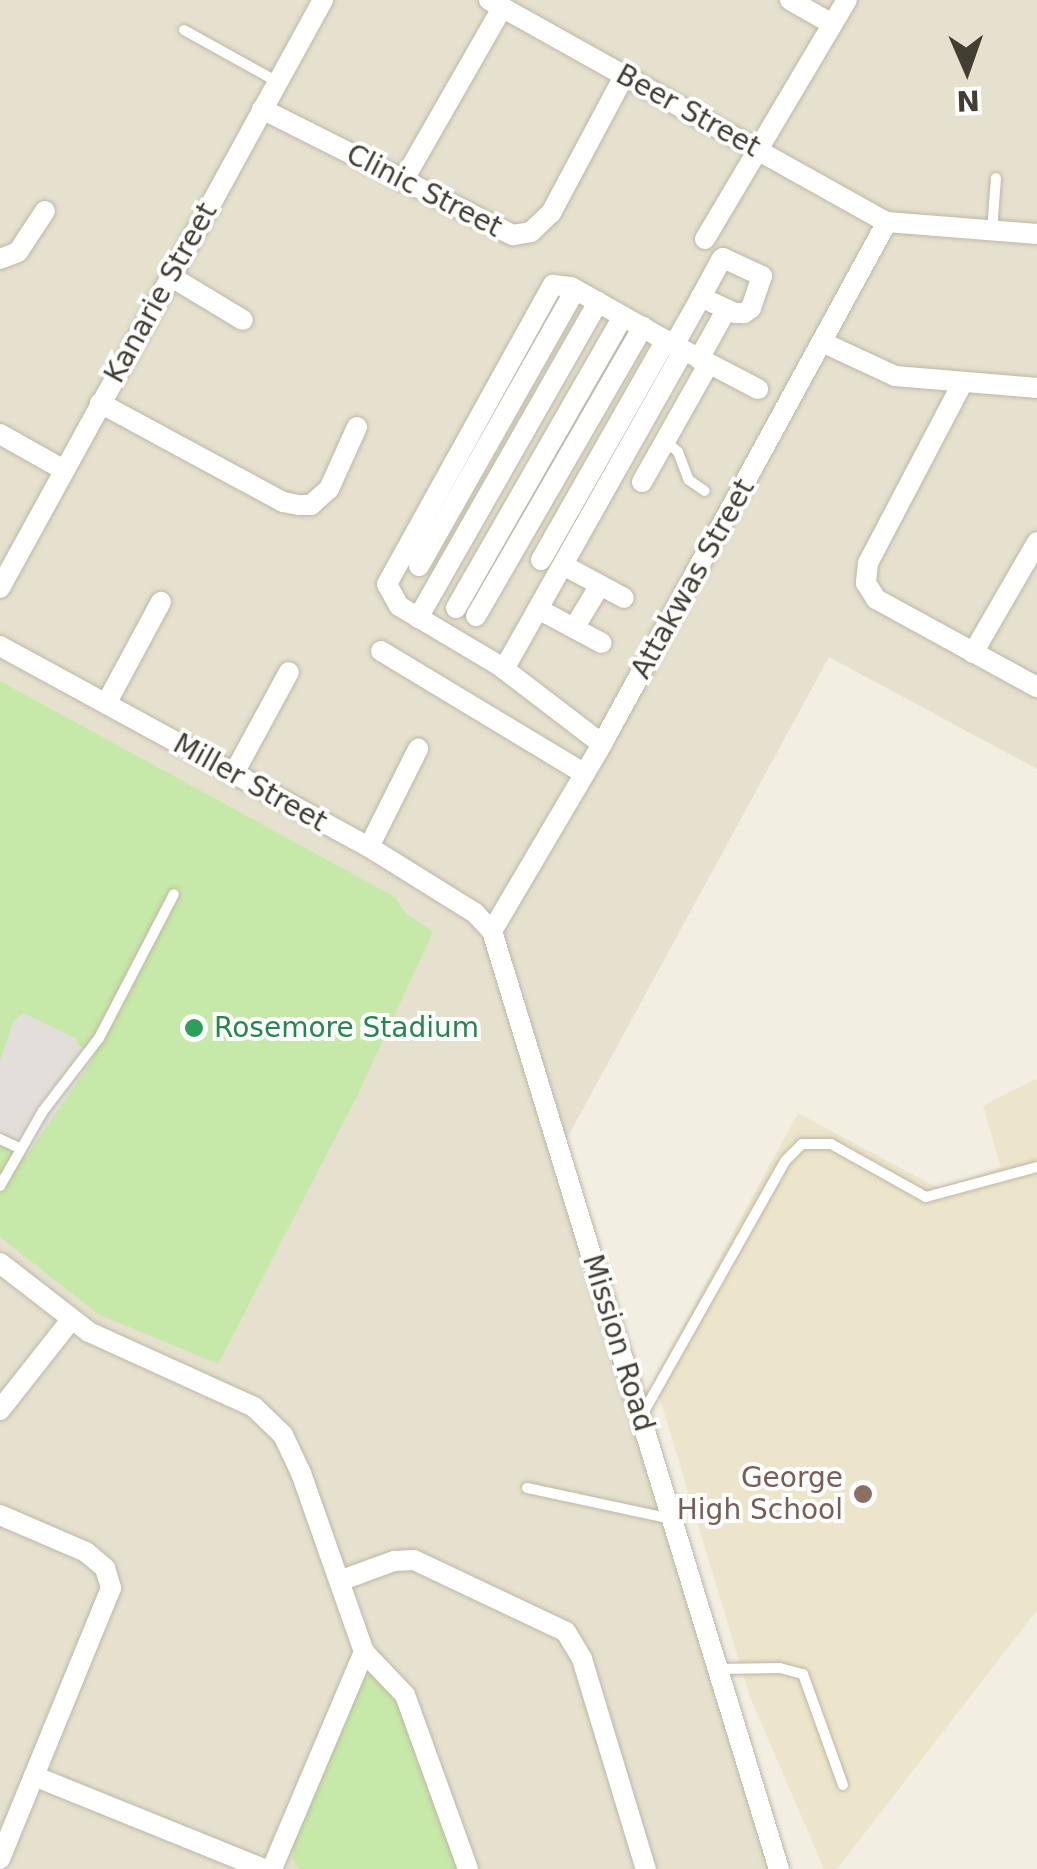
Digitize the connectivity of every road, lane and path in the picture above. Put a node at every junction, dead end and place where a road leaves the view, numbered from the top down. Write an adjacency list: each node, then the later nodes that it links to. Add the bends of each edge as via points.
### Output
1 (323, 0): 8 (street, Kanarie Street)
2 (790, 0): 5 (street)
3 (847, 0): 5 (street)
4 (495, 4): 7 (street, Beer Street); 12 (street)
5 (832, 24): 10 (street)
6 (184, 30): 8 (lane)
7 (624, 76): 10 (street, Beer Street); 12 (street, Clinic Street, via 551,212 531,232 502,233)
8 (278, 82): 9 (street, Kanarie Street)
9 (262, 110): 12 (street, Clinic Street); 19 (street, Kanarie Street)
10 (756, 149): 14 (street, Beer Street); 17 (street)
11 (996, 178): 15 (lane)
12 (403, 181)
13 (45, 210): 18 (street, via 18,252)
14 (887, 222): 15 (street); 26 (street, Attakwas Street)
15 (992, 232): 16 (street)
16 (1037, 234)
17 (705, 239)
18 (0, 258)
19 (170, 276): 24 (street); 31 (street, Kanarie Street)
20 (701, 297): 22 (street); 22 (street, via 723,258 762,276 747,312); 27 (street)
21 (598, 302): 23 (street); 36 (street, via 575,290); 37 (street)
22 (726, 310): 27 (street)
23 (622, 316): 25 (street); 39 (street)
24 (243, 320)
25 (642, 327): 27 (street); 39 (street)
26 (824, 343): 28 (street, via 895,376); 67 (street, Attakwas Street)
27 (686, 352): 30 (street); 33 (street); 35 (street); 43 (street)
28 (963, 382): 29 (street); 62 (street, via 865,574 876,599)
29 (1037, 388)
30 (758, 389)
31 (100, 403): 32 (street, via 299,505 312,505 329,490); 38 (street, Kanarie Street)
32 (357, 427)
33 (639, 427): 35 (street); 43 (street)
34 (0, 434): 38 (street)
35 (664, 441): 40 (street); 41 (lane, via 678,452 689,480)
36 (475, 444): 37 (street); 42 (street)
37 (507, 462): 39 (street); 44 (street)
38 (64, 470): 52 (street, Kanarie Street)
39 (541, 480): 43 (street); 47 (street)
40 (642, 482)
41 (705, 491)
42 (447, 494): 44 (street); 50 (street); 57 (street, via 387,584 392,600)
43 (586, 504): 48 (street); 49 (street)
44 (479, 513): 45 (street)
45 (466, 535): 47 (street); 57 (street)
46 (1037, 542): 62 (street)
47 (499, 554): 56 (street)
48 (541, 560)
49 (563, 565): 51 (street); 55 (street)
50 (419, 566)
51 (600, 585): 53 (street); 58 (street)
52 (0, 588)
53 (624, 598)
54 (161, 602): 66 (street)
55 (538, 609): 58 (street); 63 (street)
56 (466, 612)
57 (418, 618): 63 (street)
58 (574, 628): 59 (street)
59 (602, 643)
60 (0, 646): 66 (street, Miller Street)
61 (381, 651): 69 (street)
62 (973, 653): 65 (street)
63 (504, 668): 67 (street)
64 (288, 672): 70 (street)
65 (1037, 687)
66 (106, 704): 70 (street, Miller Street)
67 (602, 744): 69 (street, Attakwas Street)
68 (418, 749): 71 (street)
69 (585, 774): 73 (street, Attakwas Street)
70 (233, 775): 71 (street, Miller Street)
71 (368, 847): 73 (street, Miller Street, via 475,912)
72 (174, 894): 75 (lane, via 99,1038)
73 (492, 932): 81 (street, Mission Road)
74 (0, 1139): 75 (lane)
75 (22, 1149): 77 (lane)
76 (1037, 1168): 81 (lane, via 926,1197 830,1144 802,1144 785,1160)
77 (0, 1186)
78 (0, 1263): 79 (street)
79 (70, 1321): 80 (street); 85 (street, via 270,1420 283,1435)
80 (0, 1410)
81 (641, 1418): 84 (street, Mission Road)
82 (526, 1488): 84 (lane)
83 (0, 1515): 88 (street, via 86,1552 105,1568 111,1588)
84 (672, 1519): 87 (street, Mission Road)
85 (342, 1580): 86 (street); 94 (street, via 394,1560 414,1560 566,1632 582,1659)
86 (364, 1652): 92 (street); 93 (street, via 404,1695)
87 (718, 1670): 89 (lane, via 803,1674); 95 (street, Mission Road)
88 (34, 1776): 90 (street); 91 (street)
89 (843, 1785)
90 (0, 1859)
91 (264, 1869)
92 (272, 1869)
93 (468, 1869)
94 (646, 1869)
95 (779, 1869)

